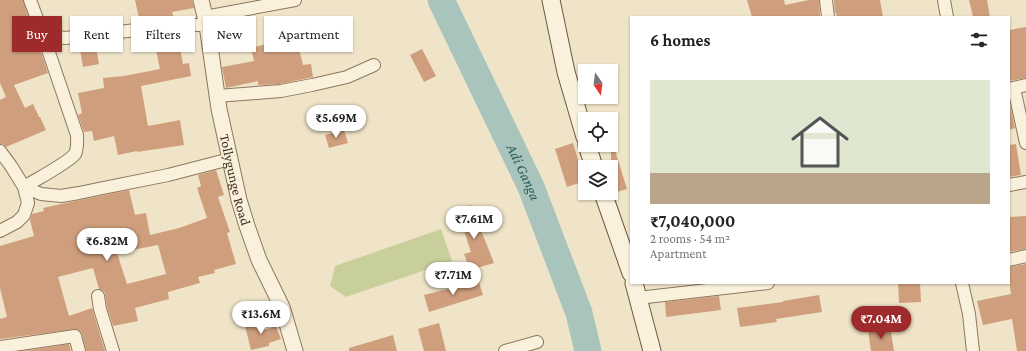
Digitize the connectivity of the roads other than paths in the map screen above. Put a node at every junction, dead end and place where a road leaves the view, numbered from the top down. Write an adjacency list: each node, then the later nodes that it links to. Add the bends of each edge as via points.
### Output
1 (30, 0): 7 (street)
2 (201, 0): 8 (street, Tollygunge Road)
3 (295, 0): 9 (street)
4 (551, 0): 20 (main road, via 566,72)
5 (826, 0): 10 (street)
6 (944, 0): 11 (street)
7 (36, 16)
8 (205, 16)
9 (227, 16)
10 (828, 16)
11 (947, 16)
12 (203, 22): 13 (street)
13 (62, 38)
14 (49, 52): 26 (street, via 77,135 77,145 75,153 67,161)
15 (211, 52): 19 (street, Tollygunge Road)
16 (374, 65): 19 (street, via 347,78 312,85 281,91)
17 (1026, 86): 18 (street)
18 (1011, 89): 21 (street)
19 (217, 96): 23 (street, Tollygunge Road)
20 (578, 113)
21 (1026, 143)
22 (0, 151): 26 (street)
23 (230, 159): 26 (street, via 168,175 61,196 41,194); 40 (street, Tollygunge Road, via 239,200 258,260 282,307)
24 (1026, 182): 25 (street)
25 (1010, 185)
26 (24, 187): 28 (street, via 28,203 24,215)
27 (605, 200): 31 (main road)
28 (0, 231)
29 (1026, 256): 30 (street)
30 (1010, 260)
31 (630, 270)
32 (749, 284): 34 (street)
33 (962, 284): 43 (street)
34 (636, 290): 42 (main road)
35 (98, 296): 39 (street)
36 (536, 342): 41 (street)
37 (0, 347): 38 (street, via 75,336)
38 (79, 351)
39 (113, 351)
40 (295, 351)
41 (505, 351)
42 (652, 351)
43 (973, 351)

